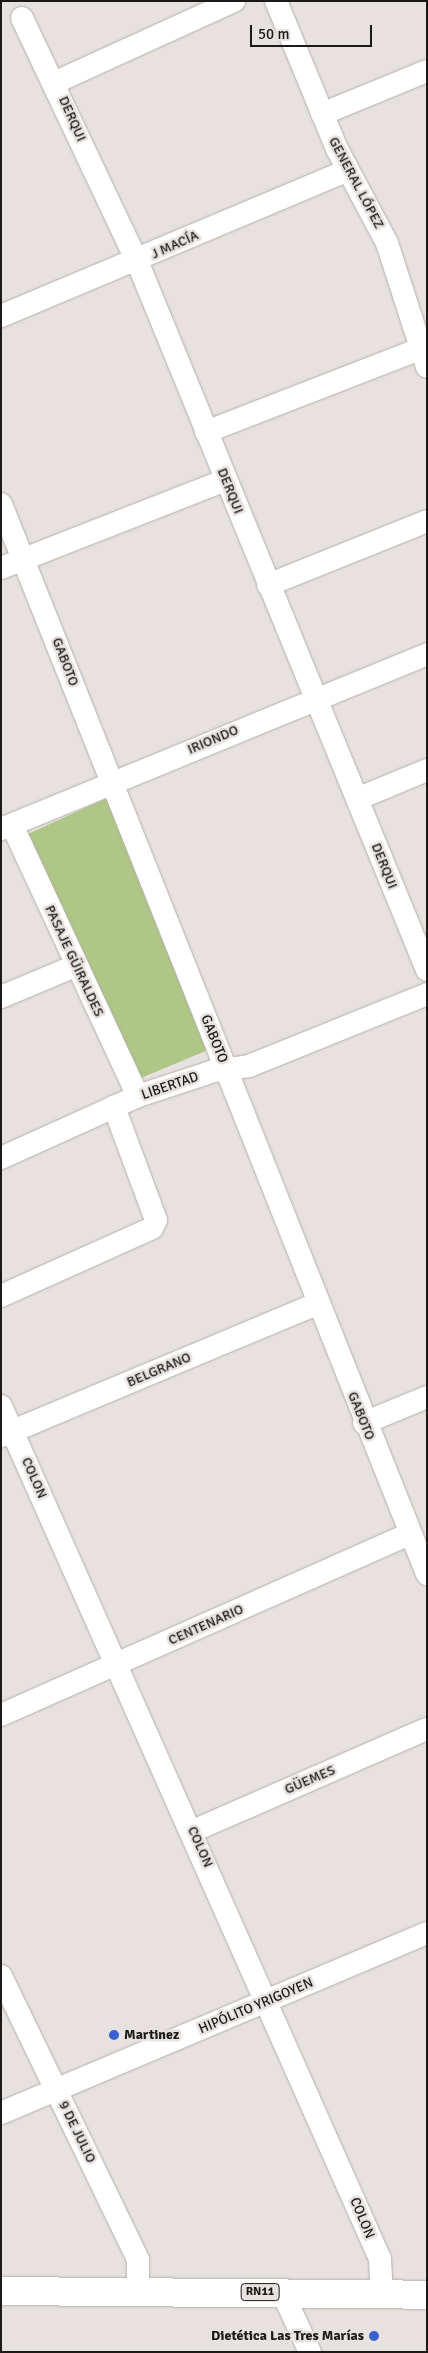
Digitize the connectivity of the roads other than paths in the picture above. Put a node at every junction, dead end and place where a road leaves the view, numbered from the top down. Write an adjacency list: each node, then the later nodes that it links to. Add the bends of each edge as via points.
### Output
1 (234, 1): 5 (street)
2 (276, 1): 6 (street, GENERAL LÓPEZ)
3 (22, 18): 5 (street, DERQUI)
4 (427, 71): 6 (street)
5 (56, 82): 8 (street, DERQUI)
6 (322, 114): 7 (street, GENERAL LÓPEZ)
7 (348, 170): 8 (street, J MACÍA); 9 (street, GENERAL LÓPEZ)
8 (137, 261): 10 (street, J MACÍA); 12 (street, DERQUI)
9 (419, 309): 11 (street, GENERAL LÓPEZ)
10 (3, 312)
11 (423, 358): 12 (street)
12 (206, 432): 13 (street, DERQUI)
13 (226, 480): 16 (street); 18 (street, DERQUI)
14 (1, 504): 16 (street, GABOTO)
15 (427, 521): 18 (street)
16 (25, 558): 17 (street); 22 (street, GABOTO)
17 (1, 568)
18 (268, 585): 20 (street, DERQUI)
19 (427, 654): 20 (street, IRIONDO)
20 (315, 698): 22 (street, IRIONDO); 23 (street, DERQUI)
21 (427, 770): 23 (street)
22 (112, 782): 24 (street, IRIONDO); 29 (street, GABOTO)
23 (357, 799): 26 (street, DERQUI)
24 (7, 827): 25 (street, PASAJE GÜIRALDES)
25 (75, 966): 28 (street); 30 (street, PASAJE GÜIRALDES)
26 (427, 970)
27 (427, 994): 29 (street, LIBERTAD, via 249,1066)
28 (1, 997)
29 (226, 1069): 30 (street, LIBERTAD); 34 (street, GABOTO)
30 (138, 1096): 31 (street, LIBERTAD)
31 (114, 1107): 32 (street, LIBERTAD); 33 (street, via 156,1220 152,1228)
32 (1, 1158)
33 (1, 1296)
34 (317, 1304): 37 (street, GABOTO); 38 (street, BELGRANO)
35 (427, 1397): 37 (street)
36 (1, 1406): 38 (street, COLON)
37 (364, 1423): 39 (street, GABOTO)
38 (7, 1434): 41 (street, COLON)
39 (410, 1534): 40 (street, GABOTO); 41 (street, CENTENARIO)
40 (427, 1574)
41 (118, 1664): 42 (street, CENTENARIO); 44 (street, COLON)
42 (1, 1715)
43 (427, 1729): 44 (street, GÜEMES)
44 (193, 1831): 47 (street, COLON)
45 (427, 1933): 47 (street, HIPÓLITO YRIGOYEN)
46 (1, 1976): 48 (street, 9 DE JULIO)
47 (268, 2001): 48 (street, HIPÓLITO YRIGOYEN); 53 (street, COLON, via 380,2259)
48 (56, 2090): 49 (street, HIPÓLITO YRIGOYEN); 51 (street, 9 DE JULIO, via 138,2260)
49 (1, 2113)
50 (1, 2291): 51 (main road, RN11)
51 (138, 2292): 52 (main road, RN11)
52 (282, 2292): 53 (main road, RN11); 55 (street)
53 (382, 2294): 54 (main road, RN11)
54 (427, 2294)
55 (310, 2352)

